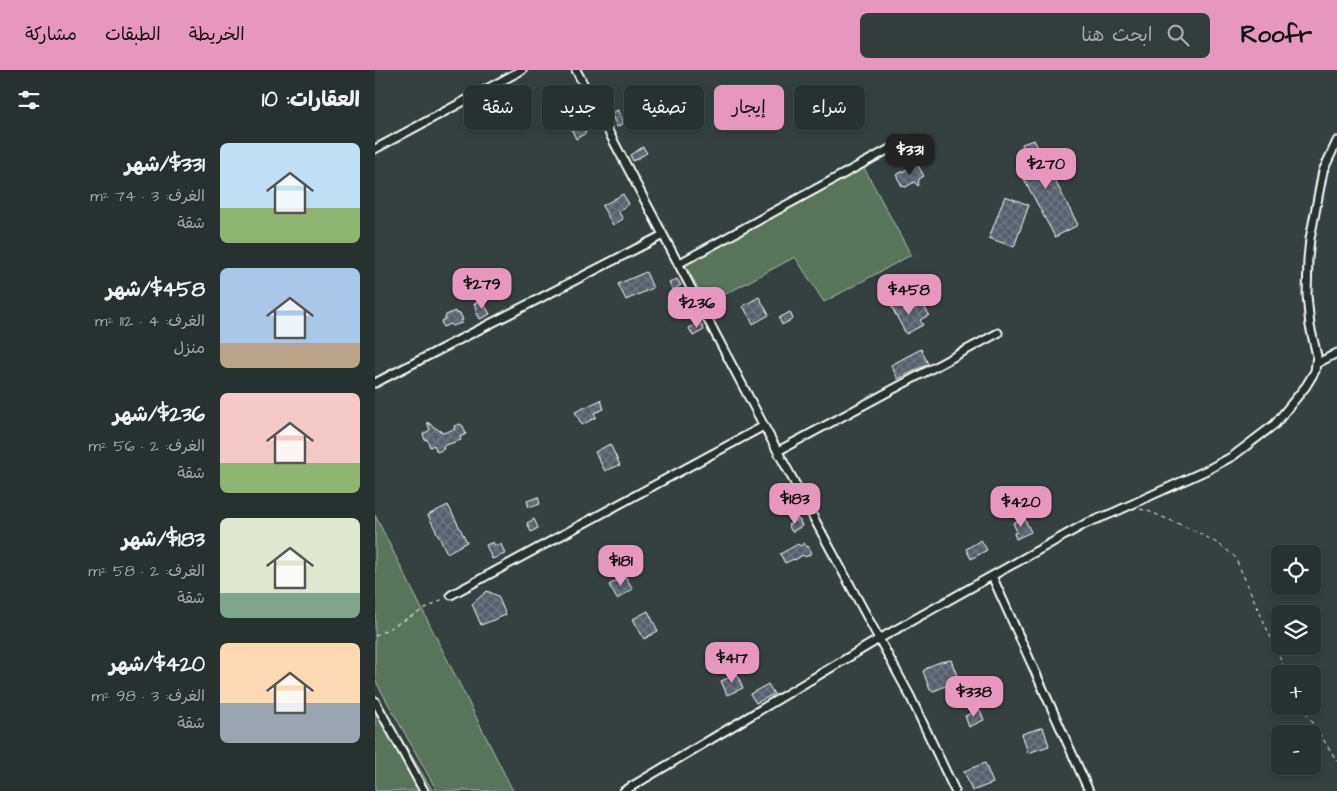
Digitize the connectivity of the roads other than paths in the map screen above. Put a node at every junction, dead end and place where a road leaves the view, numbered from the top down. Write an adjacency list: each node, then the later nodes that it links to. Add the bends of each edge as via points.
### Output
1 (522, 70): 5 (street)
2 (576, 70): 6 (street)
3 (906, 140): 7 (street)
4 (1337, 140): 10 (street, via 1323,171 1308,259 1308,310)
5 (375, 149)
6 (663, 235): 7 (street); 11 (street)
7 (678, 264): 12 (street)
8 (998, 333): 13 (street)
9 (1337, 353): 10 (street)
10 (1316, 364): 14 (street, via 1300,395 1275,424 1223,462 1085,524)
11 (375, 383)
12 (764, 426): 13 (street); 15 (street)
13 (778, 451): 16 (street)
14 (992, 576): 16 (street); 21 (street)
15 (451, 595)
16 (879, 639): 19 (street); 20 (street)
17 (375, 701): 18 (street)
18 (425, 791)
19 (624, 791)
20 (955, 791)
21 (1089, 791)

